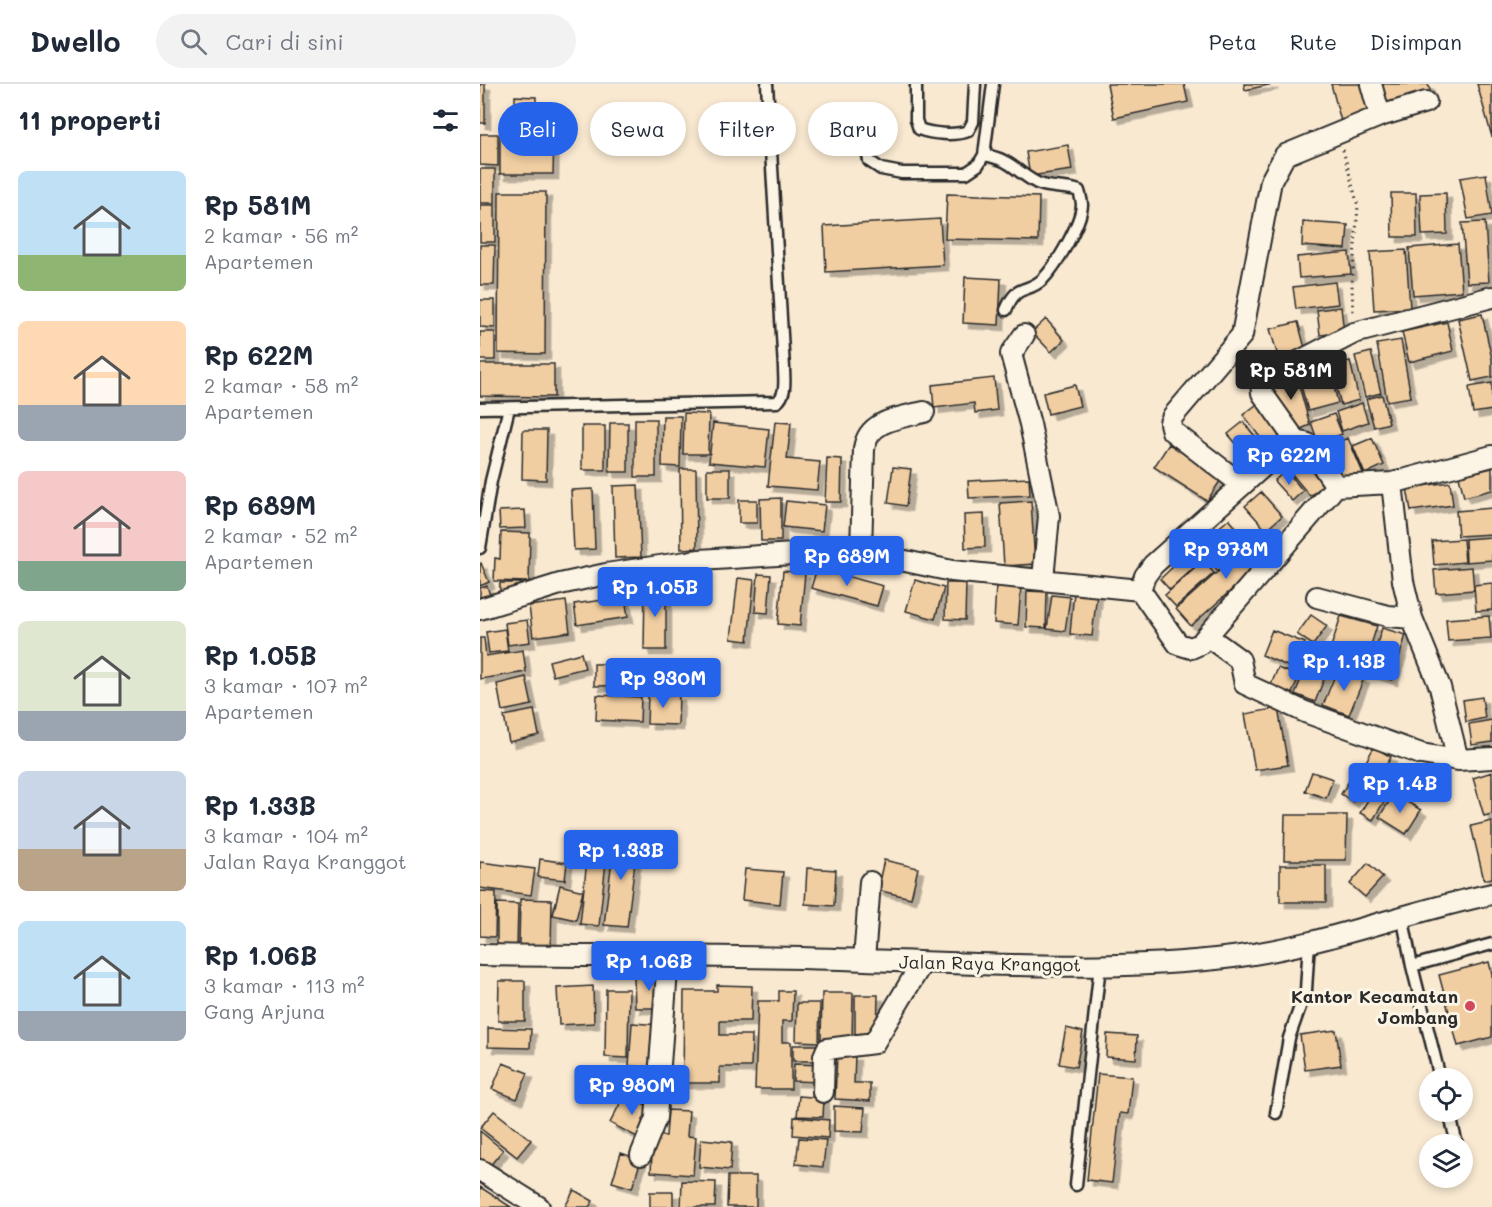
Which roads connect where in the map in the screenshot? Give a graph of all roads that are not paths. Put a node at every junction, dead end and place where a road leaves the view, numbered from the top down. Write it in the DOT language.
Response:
graph roads {
  1 [pos="767,84"];
  2 [pos="916,84"];
  3 [pos="975,84"];
  4 [pos="993,84"];
  5 [pos="1371,84"];
  6 [pos="1426,102"];
  7 [pos="1380,116"];
  8 [pos="984,155"];
  9 [pos="868,156"];
  10 [pos="1492,297"];
  11 [pos="1006,310"];
  12 [pos="1024,335"];
  13 [pos="480,408"];
  14 [pos="509,408"];
  15 [pos="924,412"];
  16 [pos="1296,441"];
  17 [pos="1492,456"];
  18 [pos="1392,483"];
  19 [pos="1241,484"];
  20 [pos="1336,486"];
  21 [pos="480,548"];
  22 [pos="861,550"];
  23 [pos="1043,579"];
  24 [pos="1140,590"];
  25 [pos="1317,597"];
  26 [pos="480,609"];
  27 [pos="1412,618"];
  28 [pos="1208,636"];
  29 [pos="1492,758"];
  30 [pos="1458,760"];
  31 [pos="870,882"];
  32 [pos="1492,894"];
  33 [pos="1402,915"];
  34 [pos="1309,942"];
  35 [pos="1492,944"];
  36 [pos="480,955"];
  37 [pos="668,957"];
  38 [pos="864,960"];
  39 [pos="922,963"];
  40 [pos="1100,965"];
  41 [pos="1412,966"];
  42 [pos="1438,1068"];
  43 [pos="823,1092"];
  44 [pos="1276,1113"];
  45 [pos="641,1155"];
  46 [pos="480,1170"];
  47 [pos="1076,1185"];
  48 [pos="539,1207"];
  1 -- 14 [label="lane"];
  2 -- 3 [label="lane"];
  4 -- 8 [label="lane"];
  5 -- 7 [label="street"];
  6 -- 7 [label="street"];
  7 -- 19 [label="street"];
  8 -- 9 [label="lane"];
  8 -- 11 [label="lane"];
  10 -- 16 [label="street"];
  12 -- 23 [label="street"];
  13 -- 14 [label="lane"];
  14 -- 21 [label="lane"];
  15 -- 22 [label="street"];
  16 -- 19 [label="street"];
  16 -- 20 [label="street"];
  17 -- 18 [label="street"];
  18 -- 20 [label="street"];
  18 -- 27 [label="street"];
  19 -- 24 [label="street"];
  20 -- 28 [label="street"];
  22 -- 23 [label="street"];
  22 -- 26 [label="street"];
  23 -- 24 [label="street"];
  24 -- 28 [label="street"];
  25 -- 27 [label="street"];
  27 -- 30 [label="street"];
  28 -- 30 [label="street"];
  29 -- 30 [label="street"];
  31 -- 38 [label="street"];
  32 -- 33 [label="street, Jalan Raya Kranggot"];
  33 -- 34 [label="street, Jalan Raya Kranggot"];
  33 -- 41 [label="lane"];
  34 -- 40 [label="street, Jalan Raya Kranggot"];
  34 -- 44 [label="lane"];
  35 -- 41 [label="lane"];
  36 -- 37 [label="street, Jalan Raya Kranggot"];
  37 -- 38 [label="street, Jalan Raya Kranggot"];
  37 -- 45 [label="street"];
  38 -- 39 [label="street, Jalan Raya Kranggot"];
  39 -- 40 [label="street, Jalan Raya Kranggot"];
  39 -- 43 [label="street"];
  40 -- 47 [label="lane"];
  41 -- 42 [label="lane"];
  46 -- 48 [label="street"];
}
